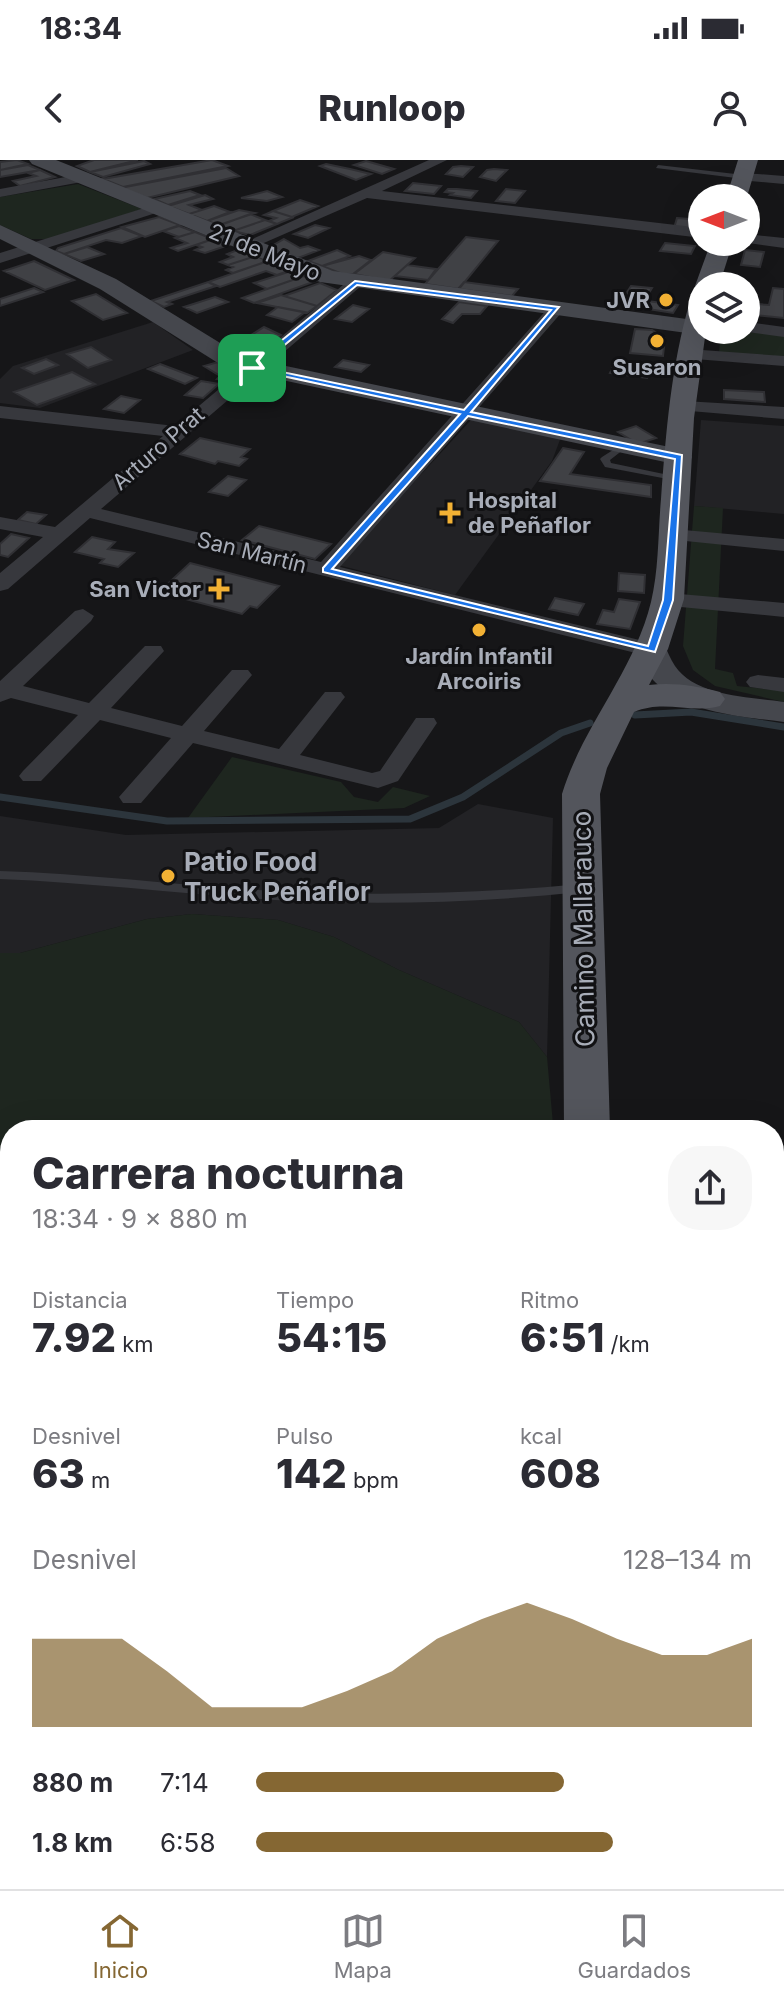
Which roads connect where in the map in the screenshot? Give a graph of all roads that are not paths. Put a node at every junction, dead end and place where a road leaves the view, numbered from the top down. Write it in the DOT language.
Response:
graph roads {
  1 [pos="432,161"];
  2 [pos="45,162"];
  3 [pos="658,167"];
  4 [pos="746,168"];
  5 [pos="79,169"];
  6 [pos="784,180"];
  7 [pos="0,193"];
  8 [pos="364,193"];
  9 [pos="157,208"];
  10 [pos="0,231"];
  11 [pos="688,231"];
  12 [pos="760,240"];
  13 [pos="784,243"];
  14 [pos="247,245"];
  15 [pos="35,247"];
  16 [pos="0,258"];
  17 [pos="355,283"];
  18 [pos="556,309"];
  19 [pos="688,324"];
  20 [pos="760,329"];
  21 [pos="784,332"];
  22 [pos="693,344"];
  23 [pos="742,344"];
  24 [pos="784,361"];
  25 [pos="252,368"];
  26 [pos="684,406"];
  27 [pos="0,412"];
  28 [pos="466,413"];
  29 [pos="784,413"];
  30 [pos="176,432"];
  31 [pos="679,467"];
  32 [pos="85,511"];
  33 [pos="0,523"];
  34 [pos="58,534"];
  35 [pos="673,535"];
  36 [pos="784,545"];
  37 [pos="326,570"];
  38 [pos="0,584"];
  39 [pos="668,600"];
  40 [pos="784,610"];
  41 [pos="83,616"];
  42 [pos="652,650"];
  43 [pos="153,651"];
  44 [pos="240,675"];
  45 [pos="758,682"];
  46 [pos="784,685"];
  47 [pos="2,691"];
  48 [pos="333,697"];
  49 [pos="708,699"];
  50 [pos="619,706"];
  51 [pos="784,712"];
  52 [pos="95,713"];
  53 [pos="425,723"];
  54 [pos="187,735"];
  55 [pos="284,759"];
  56 [pos="32,776"];
  57 [pos="132,797"];
  58 [pos="0,875"];
  59 [pos="581,888"];
  60 [pos="587,1120"];
  1 -- 8 [label="street"];
  2 -- 5 [label="main road, 21 de Mayo"];
  3 -- 4 [label="lane"];
  4 -- 6 [label="street"];
  5 -- 7 [label="street"];
  5 -- 9 [label="main road, 21 de Mayo"];
  8 -- 11 [label="street"];
  8 -- 14 [label="street"];
  9 -- 14 [label="main road, 21 de Mayo"];
  9 -- 15 [label="street"];
  10 -- 15 [label="main road"];
  12 -- 13 [label="street"];
  14 -- 17 [label="main road, 21 de Mayo"];
  15 -- 16 [label="street"];
  15 -- 25 [label="main road"];
  17 -- 18 [label="main road, 21 de Mayo"];
  17 -- 25 [label="street, Arturo Prat"];
  18 -- 19 [label="main road, 21 de Mayo"];
  18 -- 28 [label="street"];
  20 -- 21 [label="street"];
  22 -- 26 [label="main road, Camino Mallarauco"];
  23 -- 24 [label="street"];
  25 -- 28 [label="main road"];
  25 -- 30 [label="street, Arturo Prat"];
  26 -- 29 [label="street"];
  26 -- 31 [label="main road, Camino Mallarauco"];
  27 -- 30 [label="street"];
  28 -- 31 [label="main road"];
  28 -- 37 [label="street"];
  30 -- 32 [label="street, Arturo Prat"];
  31 -- 35 [label="main road, Camino Mallarauco"];
  32 -- 34 [label="street, Arturo Prat"];
  32 -- 37 [label="street, San Martín"];
  33 -- 34 [label="street"];
  34 -- 38 [label="street, Arturo Prat"];
  35 -- 36 [label="street"];
  35 -- 39 [label="main road, Camino Mallarauco"];
  37 -- 42 [label="street, San Martín"];
  39 -- 40 [label="street"];
  39 -- 42 [label="main road, Camino Mallarauco"];
  41 -- 47 [label="street"];
  42 -- 49 [label="main road"];
  42 -- 50 [label="main road, Camino Mallarauco"];
  43 -- 52 [label="street"];
  44 -- 54 [label="street"];
  45 -- 46 [label="street"];
  47 -- 52 [label="street"];
  48 -- 55 [label="street"];
  49 -- 50 [label="main road"];
  49 -- 51 [label="main road"];
  50 -- 59 [label="main road, Camino Mallarauco"];
  52 -- 54 [label="street"];
  52 -- 56 [label="street"];
  53 -- 55 [label="street"];
  54 -- 55 [label="street"];
  54 -- 57 [label="street"];
  58 -- 59 [label="lane"];
  59 -- 60 [label="main road, Camino Mallarauco"];
}
